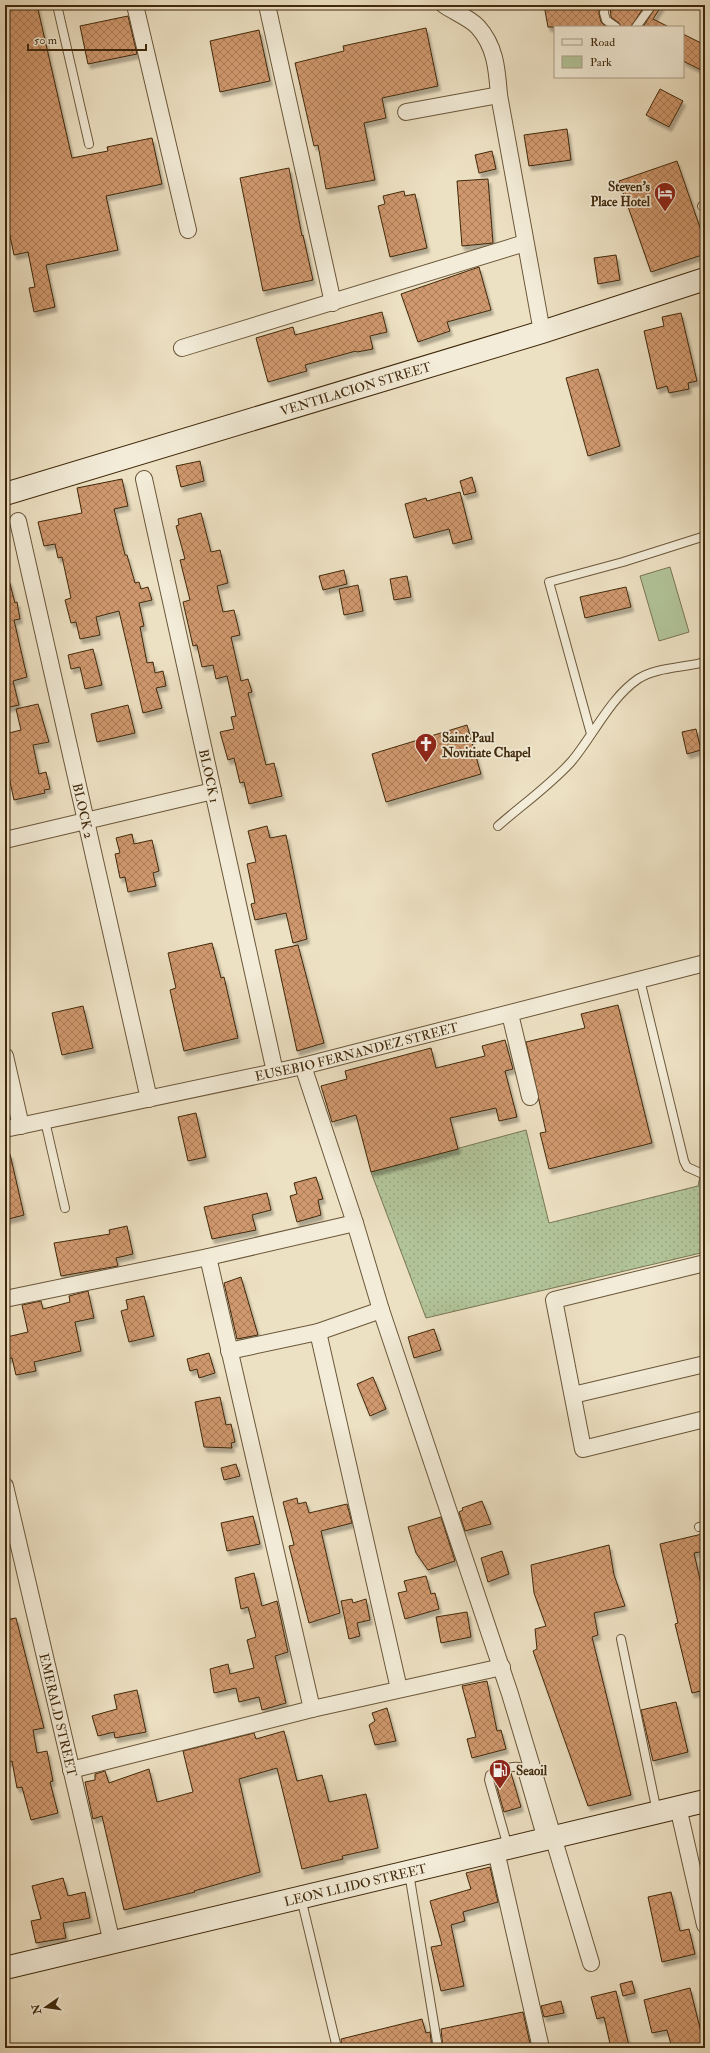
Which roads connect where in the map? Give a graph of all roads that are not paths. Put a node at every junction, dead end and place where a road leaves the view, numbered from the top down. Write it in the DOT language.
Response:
graph roads {
  1 [pos="57,5"];
  2 [pos="135,5"];
  3 [pos="267,5"];
  4 [pos="444,5"];
  5 [pos="605,5"];
  6 [pos="652,5"];
  7 [pos="615,26"];
  8 [pos="637,26"];
  9 [pos="499,95"];
  10 [pos="406,112"];
  11 [pos="89,144"];
  12 [pos="188,230"];
  13 [pos="525,243"];
  14 [pos="705,279"];
  15 [pos="333,303"];
  16 [pos="542,332"];
  17 [pos="182,348"];
  18 [pos="144,479"];
  19 [pos="5,494"];
  20 [pos="18,521"];
  21 [pos="705,536"];
  22 [pos="705,662"];
  23 [pos="591,734"];
  24 [pos="213,791"];
  25 [pos="86,821"];
  26 [pos="498,826"];
  27 [pos="5,840"];
  28 [pos="705,963"];
  29 [pos="640,980"];
  30 [pos="510,1014"];
  31 [pos="5,1056"];
  32 [pos="303,1066"];
  33 [pos="275,1072"];
  34 [pos="530,1096"];
  35 [pos="149,1099"];
  36 [pos="45,1121"];
  37 [pos="21,1126"];
  38 [pos="5,1129"];
  39 [pos="705,1175"];
  40 [pos="65,1208"];
  41 [pos="355,1223"];
  42 [pos="208,1257"];
  43 [pos="705,1263"];
  44 [pos="5,1299"];
  45 [pos="381,1310"];
  46 [pos="318,1332"];
  47 [pos="229,1351"];
  48 [pos="705,1364"];
  49 [pos="573,1395"];
  50 [pos="705,1419"];
  51 [pos="5,1486"];
  52 [pos="621,1639"];
  53 [pos="502,1667"];
  54 [pos="399,1689"];
  55 [pos="312,1709"];
  56 [pos="71,1770"];
  57 [pos="705,1801"];
  58 [pos="668,1810"];
  59 [pos="548,1838"];
  60 [pos="502,1849"];
  61 [pos="409,1872"];
  62 [pos="301,1898"];
  63 [pos="705,1925"];
  64 [pos="112,1943"];
  65 [pos="591,1963"];
  66 [pos="5,1968"];
  67 [pos="337,2048"];
  68 [pos="438,2048"];
  69 [pos="541,2048"];
  1 -- 11 [label="lane"];
  2 -- 12 [label="street"];
  3 -- 15 [label="street"];
  4 -- 9 [label="street"];
  5 -- 7 [label="lane"];
  6 -- 8 [label="lane"];
  9 -- 10 [label="street"];
  9 -- 13 [label="street"];
  13 -- 15 [label="street"];
  13 -- 16 [label="street"];
  14 -- 16 [label="street, VENTILACION STREET"];
  15 -- 17 [label="street"];
  16 -- 19 [label="street, VENTILACION STREET"];
  18 -- 24 [label="street, BLOCK 1"];
  20 -- 25 [label="street, BLOCK 2"];
  21 -- 23 [label="lane"];
  22 -- 23 [label="lane"];
  23 -- 26 [label="lane"];
  24 -- 25 [label="street"];
  24 -- 33 [label="street, BLOCK 1"];
  25 -- 27 [label="street"];
  25 -- 35 [label="street, BLOCK 2"];
  28 -- 29 [label="street, EUSEBIO FERNANDEZ STREET"];
  29 -- 30 [label="street, EUSEBIO FERNANDEZ STREET"];
  29 -- 39 [label="lane"];
  30 -- 32 [label="street, EUSEBIO FERNANDEZ STREET"];
  30 -- 34 [label="street"];
  31 -- 37 [label="street"];
  32 -- 33 [label="street, EUSEBIO FERNANDEZ STREET"];
  32 -- 41 [label="street"];
  33 -- 35 [label="street, EUSEBIO FERNANDEZ STREET"];
  35 -- 36 [label="street, EUSEBIO FERNANDEZ STREET"];
  36 -- 37 [label="street, EUSEBIO FERNANDEZ STREET"];
  36 -- 40 [label="lane"];
  37 -- 38 [label="street, EUSEBIO FERNANDEZ STREET"];
  41 -- 42 [label="street"];
  41 -- 45 [label="street"];
  42 -- 44 [label="street"];
  42 -- 47 [label="street"];
  43 -- 49 [label="street"];
  45 -- 46 [label="street"];
  45 -- 53 [label="street"];
  46 -- 47 [label="street"];
  46 -- 54 [label="street"];
  47 -- 55 [label="street"];
  48 -- 49 [label="street"];
  49 -- 50 [label="street"];
  51 -- 56 [label="street, EMERALD STREET"];
  52 -- 58 [label="lane"];
  53 -- 54 [label="street"];
  53 -- 59 [label="street"];
  54 -- 55 [label="street"];
  55 -- 56 [label="street"];
  56 -- 64 [label="street, EMERALD STREET"];
  57 -- 58 [label="street, LEON LLIDO STREET"];
  58 -- 59 [label="street, LEON LLIDO STREET"];
  58 -- 63 [label="street"];
  59 -- 60 [label="street, LEON LLIDO STREET"];
  59 -- 60 [label="lane"];
  59 -- 65 [label="street"];
  60 -- 61 [label="street, LEON LLIDO STREET"];
  60 -- 69 [label="street"];
  61 -- 62 [label="street, LEON LLIDO STREET"];
  61 -- 68 [label="lane"];
  62 -- 64 [label="street, LEON LLIDO STREET"];
  62 -- 67 [label="lane"];
  64 -- 66 [label="street, LEON LLIDO STREET"];
}
